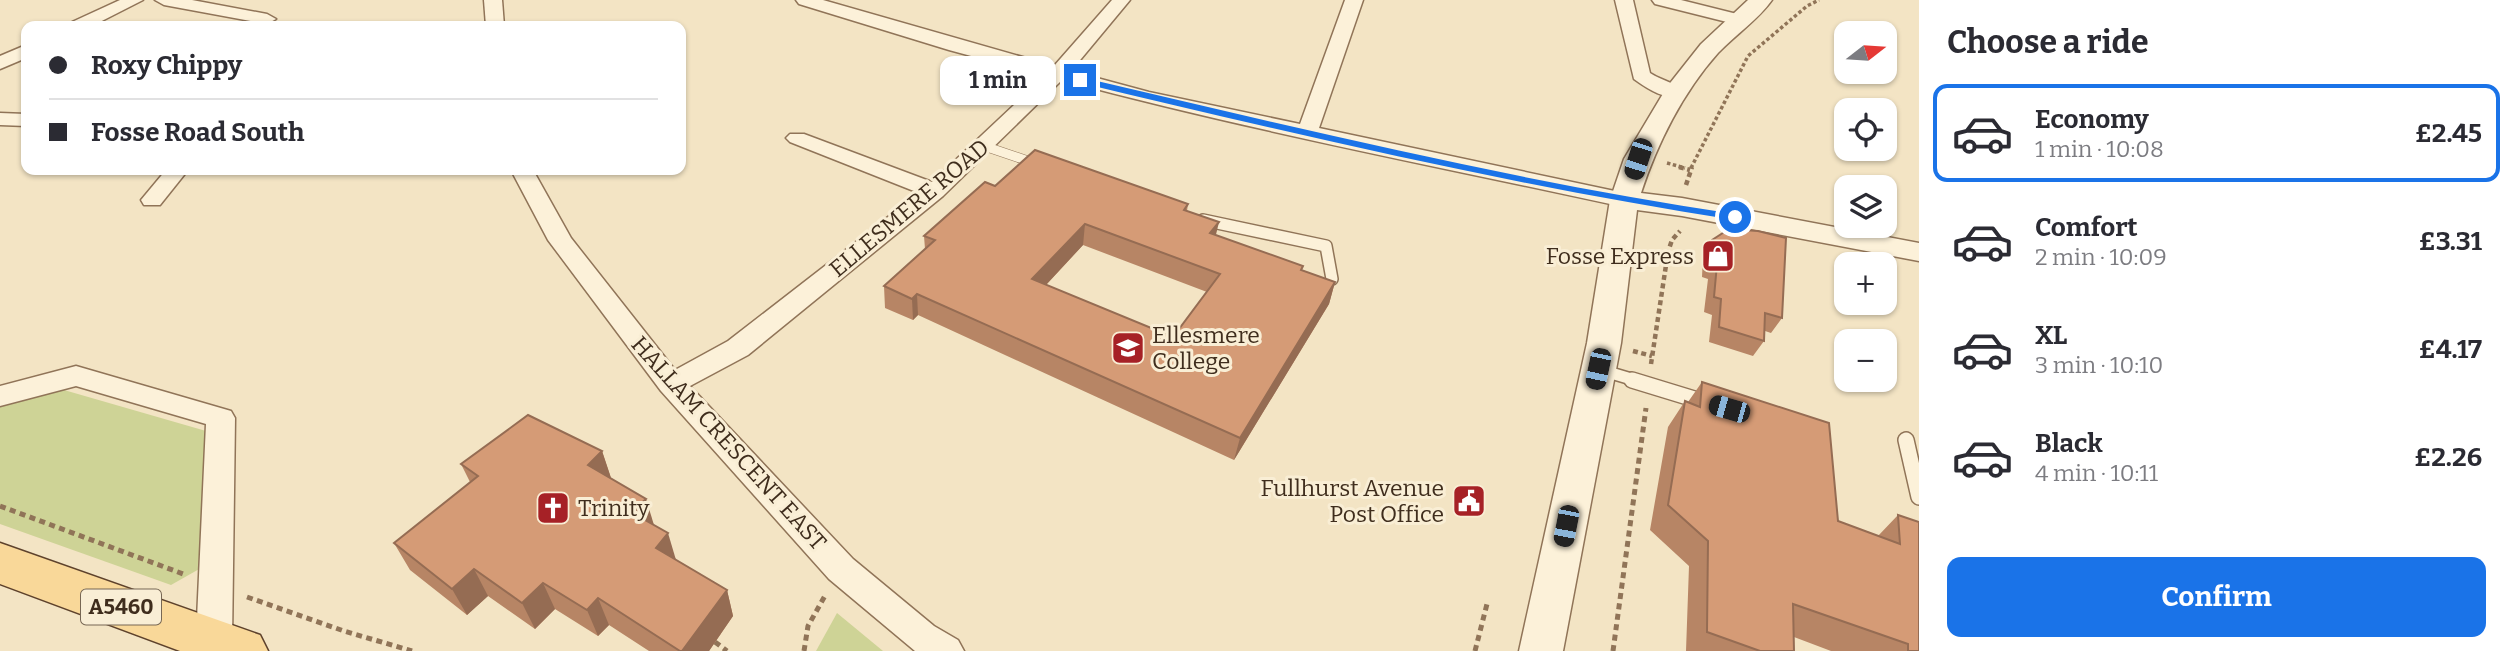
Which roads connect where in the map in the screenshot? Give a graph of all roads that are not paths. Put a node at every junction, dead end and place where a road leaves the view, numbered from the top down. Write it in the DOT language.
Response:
graph roads {
  1 [pos="134,0"];
  2 [pos="164,0"];
  3 [pos="493,0"];
  4 [pos="805,0"];
  5 [pos="1121,0"];
  6 [pos="1354,0"];
  7 [pos="1624,0"];
  8 [pos="1661,0"];
  9 [pos="1761,0"];
  10 [pos="267,19"];
  11 [pos="1739,20"];
  12 [pos="89,21"];
  13 [pos="495,21"];
  14 [pos="21,53"];
  15 [pos="0,63"];
  16 [pos="1058,74"];
  17 [pos="1676,92"];
  18 [pos="0,119"];
  19 [pos="21,120"];
  20 [pos="1307,133"];
  21 [pos="797,138"];
  22 [pos="984,146"];
  23 [pos="1050,169"];
  24 [pos="173,175"];
  25 [pos="525,175"];
  26 [pos="935,191"];
  27 [pos="1624,200"];
  28 [pos="152,201"];
  29 [pos="1195,219"];
  30 [pos="1919,251"];
  31 [pos="1332,279"];
  32 [pos="1598,369"];
  33 [pos="671,384"];
  34 [pos="0,396"];
  35 [pos="1716,405"];
  36 [pos="1906,440"];
  37 [pos="1919,497"];
  38 [pos="0,563"];
  39 [pos="228,646"];
  40 [pos="946,651"];
  41 [pos="1541,651"];
  1 -- 12 [label="street"];
  2 -- 10 [label="street"];
  3 -- 13 [label="street"];
  4 -- 16 [label="street"];
  5 -- 16 [label="street, ELLESMERE ROAD"];
  6 -- 20 [label="street"];
  7 -- 17 [label="street"];
  8 -- 11 [label="street"];
  9 -- 11 [label="street"];
  11 -- 17 [label="street"];
  14 -- 15 [label="street"];
  16 -- 20 [label="street"];
  16 -- 22 [label="street, ELLESMERE ROAD"];
  17 -- 27 [label="street"];
  18 -- 19 [label="street"];
  20 -- 27 [label="street"];
  21 -- 26 [label="street"];
  22 -- 23 [label="lane"];
  22 -- 26 [label="street, ELLESMERE ROAD"];
  24 -- 28 [label="street"];
  25 -- 33 [label="street, HALLAM CRESCENT EAST"];
  26 -- 33 [label="street, ELLESMERE ROAD"];
  27 -- 30 [label="street"];
  27 -- 32 [label="street"];
  29 -- 31 [label="lane"];
  32 -- 35 [label="lane"];
  32 -- 41 [label="street"];
  33 -- 40 [label="street, HALLAM CRESCENT EAST"];
  34 -- 39 [label="street"];
  36 -- 37 [label="lane"];
  38 -- 39 [label="main road, A5460"];
}
